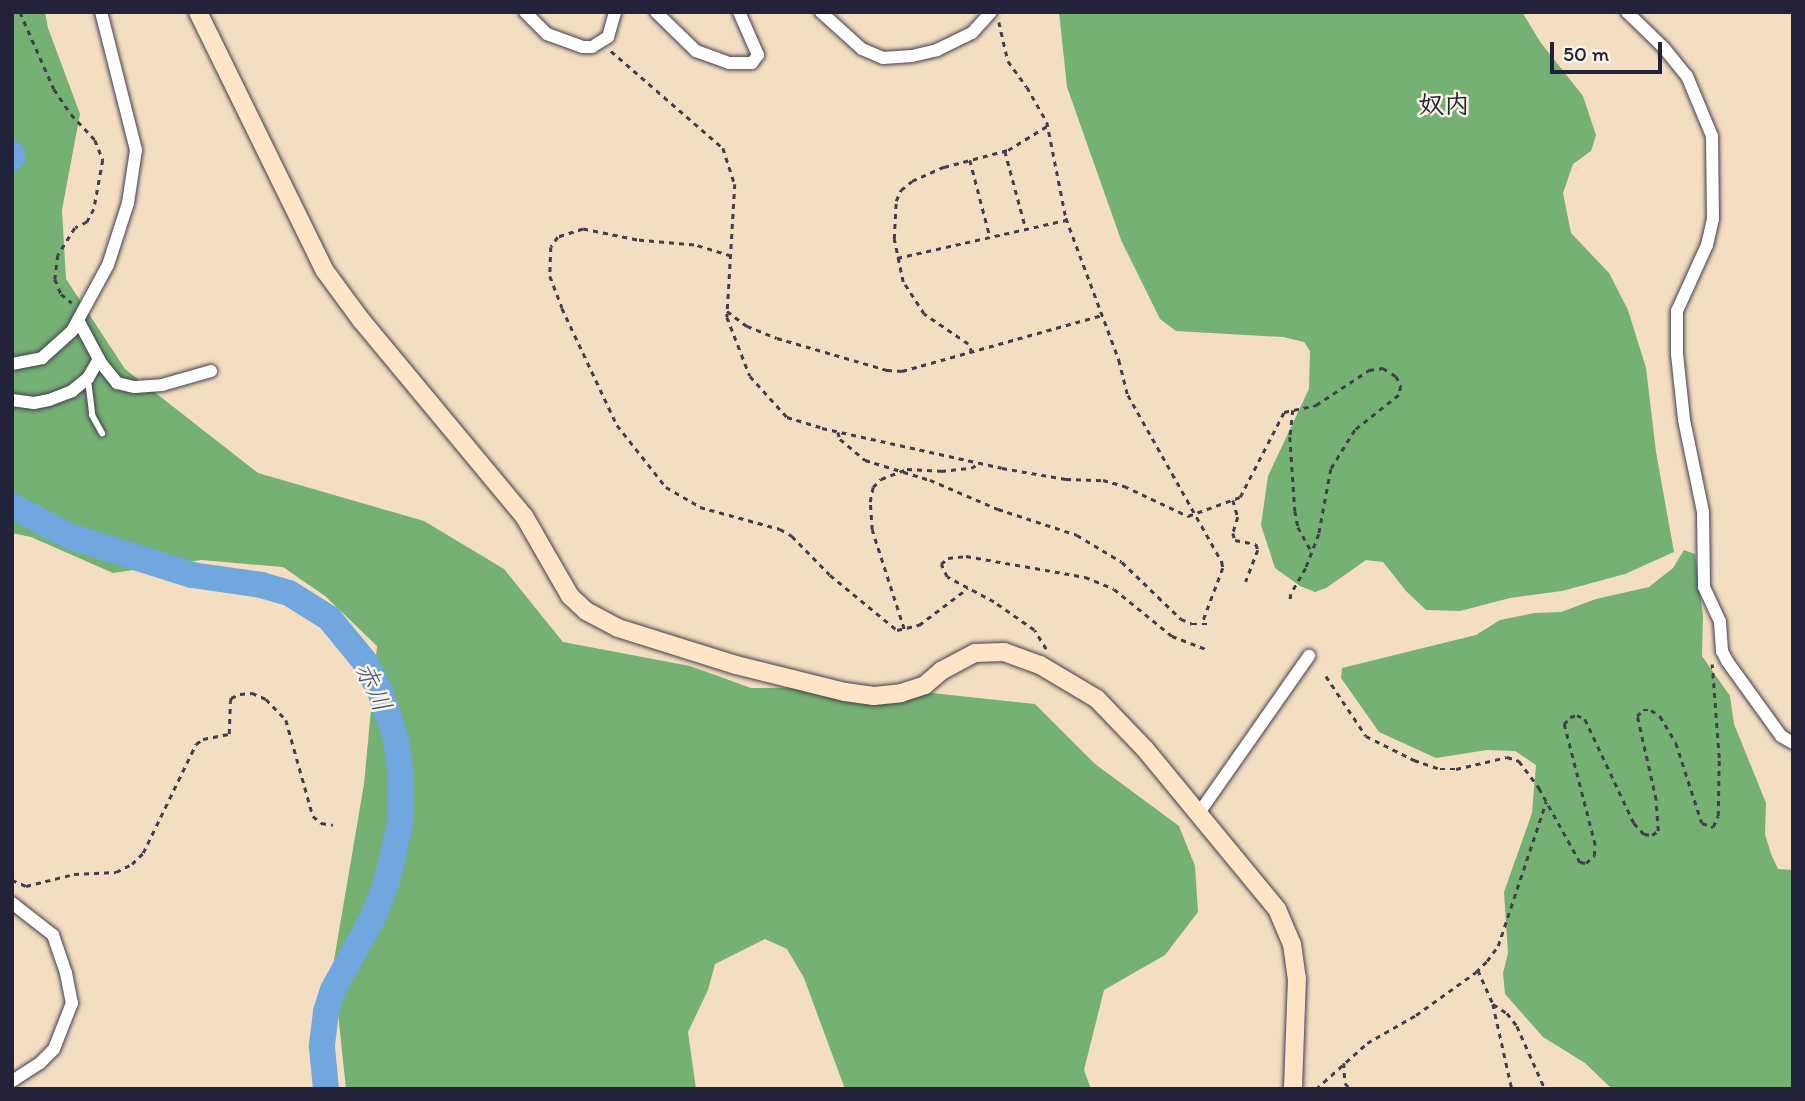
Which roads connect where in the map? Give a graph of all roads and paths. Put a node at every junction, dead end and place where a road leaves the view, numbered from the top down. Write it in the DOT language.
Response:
graph roads {
  1 [pos="20,12"];
  2 [pos="102,12"];
  3 [pos="198,12"];
  4 [pos="525,12"];
  5 [pos="615,12"];
  6 [pos="656,12"];
  7 [pos="739,12"];
  8 [pos="821,12"];
  9 [pos="991,12"];
  10 [pos="997,12"];
  11 [pos="1627,12"];
  12 [pos="601,43"];
  13 [pos="1048,126"];
  14 [pos="1006,151"];
  15 [pos="970,160"];
  16 [pos="1066,220"];
  17 [pos="1026,229"];
  18 [pos="990,237"];
  19 [pos="731,256"];
  20 [pos="897,258"];
  21 [pos="727,311"];
  22 [pos="80,315"];
  23 [pos="1102,315"];
  24 [pos="972,353"];
  25 [pos="99,359"];
  26 [pos="12,364"];
  27 [pos="211,371"];
  28 [pos="88,378"];
  29 [pos="12,400"];
  30 [pos="1293,410"];
  31 [pos="837,431"];
  32 [pos="102,433"];
  33 [pos="980,463"];
  34 [pos="901,472"];
  35 [pos="1233,500"];
  36 [pos="1196,514"];
  37 [pos="1312,552"];
  38 [pos="1246,582"];
  39 [pos="968,588"];
  40 [pos="1290,602"];
  41 [pos="1202,624"];
  42 [pos="1210,624"];
  43 [pos="905,629"];
  44 [pos="1206,649"];
  45 [pos="1309,656"];
  46 [pos="1712,659"];
  47 [pos="1043,667"];
  48 [pos="1326,676"];
  49 [pos="1793,743"];
  50 [pos="1546,802"];
  51 [pos="1199,813"];
  52 [pos="333,825"];
  53 [pos="12,880"];
  54 [pos="12,903"];
  55 [pos="1478,970"];
  56 [pos="1493,1004"];
  57 [pos="1344,1063"];
  58 [pos="12,1081"];
  59 [pos="1293,1089"];
  60 [pos="1316,1089"];
  61 [pos="1350,1089"];
  62 [pos="1512,1089"];
  63 [pos="1545,1089"];
  1 -- 22 [label="path"];
  2 -- 22 [label="street"];
  3 -- 47 [label="street"];
  4 -- 12 [label="street"];
  5 -- 12 [label="street"];
  6 -- 7 [label="street"];
  8 -- 9 [label="street"];
  10 -- 13 [label="path"];
  11 -- 49 [label="street"];
  12 -- 19 [label="path"];
  13 -- 14 [label="path"];
  13 -- 16 [label="path"];
  14 -- 15 [label="path"];
  14 -- 17 [label="path"];
  15 -- 18 [label="path"];
  15 -- 20 [label="path"];
  16 -- 17 [label="path"];
  16 -- 23 [label="path"];
  17 -- 18 [label="path"];
  18 -- 20 [label="path"];
  19 -- 21 [label="path"];
  19 -- 43 [label="path"];
  20 -- 24 [label="path"];
  21 -- 24 [label="path"];
  21 -- 31 [label="path"];
  22 -- 25 [label="street"];
  22 -- 26 [label="street"];
  23 -- 24 [label="path"];
  23 -- 36 [label="path"];
  25 -- 27 [label="street"];
  25 -- 28 [label="street"];
  28 -- 29 [label="street"];
  28 -- 32 [label="lane"];
  30 -- 35 [label="path"];
  30 -- 37 [label="path"];
  30 -- 37 [label="path"];
  31 -- 33 [label="path"];
  31 -- 34 [label="path"];
  33 -- 34 [label="path"];
  33 -- 36 [label="path"];
  34 -- 41 [label="path"];
  34 -- 43 [label="path"];
  35 -- 36 [label="path"];
  35 -- 38 [label="path"];
  36 -- 41 [label="path"];
  37 -- 40 [label="path"];
  39 -- 43 [label="path"];
  39 -- 44 [label="path"];
  39 -- 47 [label="path"];
  41 -- 42 [label="path"];
  45 -- 51 [label="street"];
  46 -- 50 [label="path"];
  47 -- 51 [label="street"];
  48 -- 50 [label="path"];
  50 -- 55 [label="path"];
  51 -- 59 [label="street"];
  52 -- 53 [label="path"];
  54 -- 58 [label="street"];
  55 -- 56 [label="path"];
  55 -- 57 [label="path"];
  56 -- 62 [label="path"];
  56 -- 63 [label="path"];
  57 -- 60 [label="path"];
  57 -- 61 [label="path"];
}
